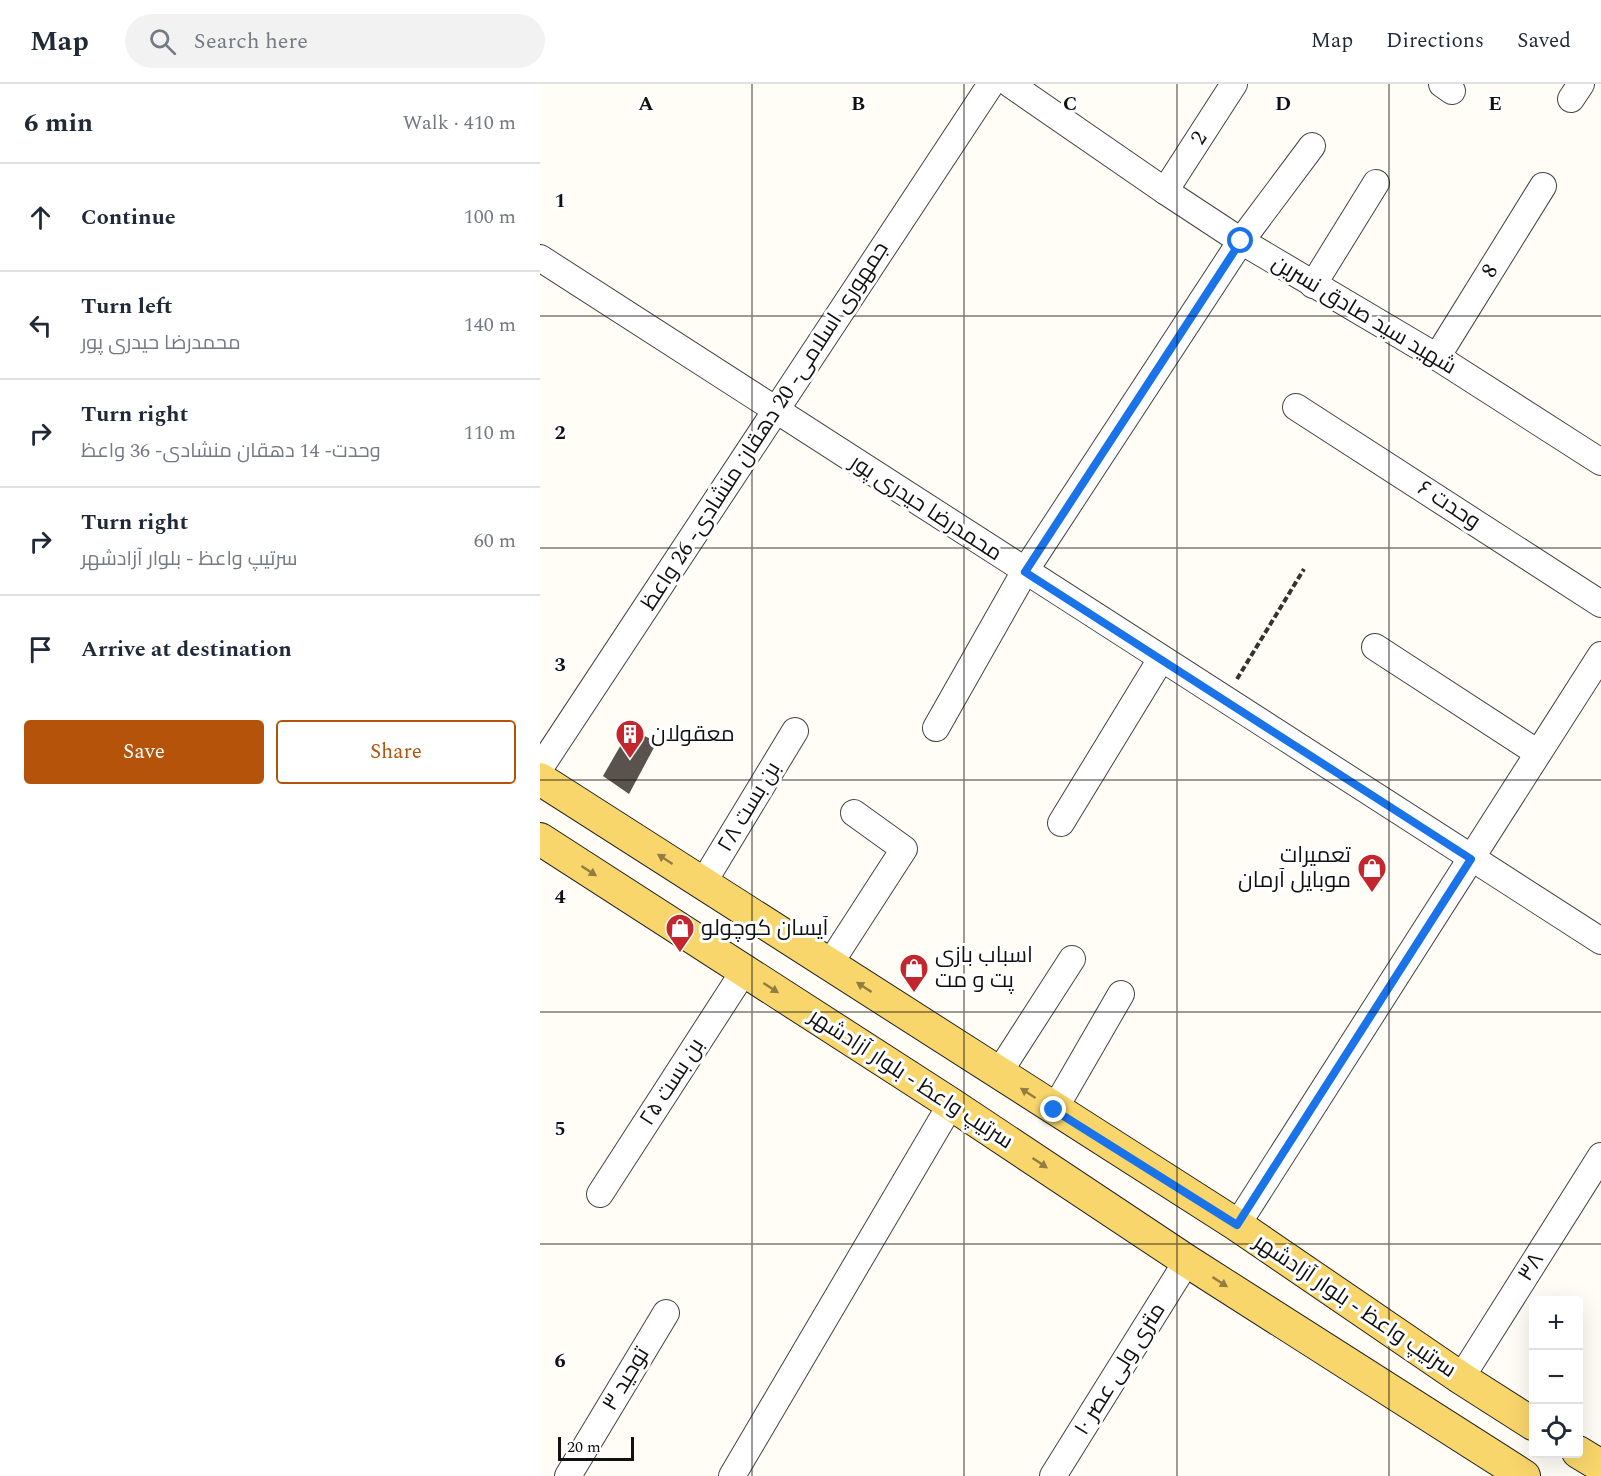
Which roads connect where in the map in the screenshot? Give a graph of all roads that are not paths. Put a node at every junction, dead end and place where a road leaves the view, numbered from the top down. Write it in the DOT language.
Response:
graph roads {
  1 [pos="991,84"];
  2 [pos="1010,84"];
  3 [pos="1234,84"];
  4 [pos="1312,146"];
  5 [pos="1376,183"];
  6 [pos="1543,186"];
  7 [pos="1165,191"];
  8 [pos="1241,241"];
  9 [pos="540,258"];
  10 [pos="1313,285"];
  11 [pos="1437,357"];
  12 [pos="1296,407"];
  13 [pos="775,411"];
  14 [pos="1601,462"];
  15 [pos="1025,572"];
  16 [pos="1601,604"];
  17 [pos="1375,647"];
  18 [pos="1601,655"];
  19 [pos="1161,659"];
  20 [pos="936,728"];
  21 [pos="795,731"];
  22 [pos="1538,753"];
  23 [pos="540,768"];
  24 [pos="540,778"];
  25 [pos="854,813"];
  26 [pos="1061,824"];
  27 [pos="540,839"];
  28 [pos="1471,859"];
  29 [pos="703,883"];
  30 [pos="1601,941"];
  31 [pos="1072,959"];
  32 [pos="829,964"];
  33 [pos="744,971"];
  34 [pos="1121,994"];
  35 [pos="998,1074"];
  36 [pos="951,1104"];
  37 [pos="1054,1110"];
  38 [pos="1601,1156"];
  39 [pos="600,1194"];
  40 [pos="1237,1225"];
  41 [pos="1187,1261"];
  42 [pos="666,1313"];
  43 [pos="1461,1378"];
  44 [pos="1529,1421"];
  45 [pos="1583,1455"];
  46 [pos="1601,1466"];
  47 [pos="1490,1467"];
  48 [pos="567,1476"];
  49 [pos="732,1476"];
  50 [pos="1053,1476"];
  51 [pos="1524,1476"];
  1 -- 13 [label="street, جمهوری اسلامی- 20 دهقان منشادی- 26 واعظ"];
  2 -- 7 [label="street, شهید سید صادق نسرین"];
  3 -- 7 [label="street, 2"];
  4 -- 8 [label="street"];
  5 -- 10 [label="street"];
  6 -- 11 [label="street, 8"];
  7 -- 8 [label="street, شهید سید صادق نسرین"];
  8 -- 10 [label="street, شهید سید صادق نسرین"];
  8 -- 15 [label="street"];
  9 -- 13 [label="street, محمدرضا حیدری پور"];
  10 -- 11 [label="street, شهید سید صادق نسرین"];
  11 -- 14 [label="street, شهید سید صادق نسرین"];
  12 -- 16 [label="street, وحدت ۶"];
  13 -- 15 [label="street, محمدرضا حیدری پور"];
  13 -- 23 [label="street, جمهوری اسلامی- 20 دهقان منشادی- 26 واعظ"];
  15 -- 19 [label="street, محمدرضا حیدری پور"];
  15 -- 20 [label="street"];
  17 -- 22 [label="street"];
  18 -- 22 [label="street"];
  19 -- 26 [label="street"];
  19 -- 28 [label="street, محمدرضا حیدری پور"];
  21 -- 29 [label="street, بن بست ۲۸"];
  22 -- 28 [label="street"];
  29 -- 24 [label="main road, سرتیپ واعظ - بلوار آزادشهر, one-way"];
  25 -- 32 [label="street"];
  27 -- 33 [label="main road, سرتیپ واعظ - بلوار آزادشهر, one-way"];
  28 -- 30 [label="street, محمدرضا حیدری پور"];
  28 -- 40 [label="street"];
  29 -- 32 [label="main road, سرتیپ واعظ - بلوار آزادشهر"];
  31 -- 35 [label="street"];
  35 -- 32 [label="main road, سرتیپ واعظ - بلوار آزادشهر, one-way"];
  33 -- 36 [label="main road, سرتیپ واعظ - بلوار آزادشهر, one-way"];
  33 -- 39 [label="street, بن بست ۲۵"];
  34 -- 37 [label="street"];
  37 -- 35 [label="main road, سرتیپ واعظ - بلوار آزادشهر, one-way"];
  36 -- 41 [label="main road, سرتیپ واعظ - بلوار آزادشهر, one-way"];
  36 -- 49 [label="street"];
  37 -- 40 [label="main road, سرتیپ واعظ - بلوار آزادشهر"];
  38 -- 43 [label="street, ۳۸"];
  40 -- 43 [label="main road, سرتیپ واعظ - بلوار آزادشهر"];
  41 -- 47 [label="main road, سرتیپ واعظ - بلوار آزادشهر, one-way"];
  41 -- 50 [label="street, ۱۰ متری ولی عصر"];
  42 -- 48 [label="street, توحید ۳"];
  43 -- 44 [label="main road, سرتیپ واعظ - بلوار آزادشهر"];
  45 -- 46 [label="main road"];
  47 -- 51 [label="main road, سرتیپ واعظ - بلوار آزادشهر"];
}
